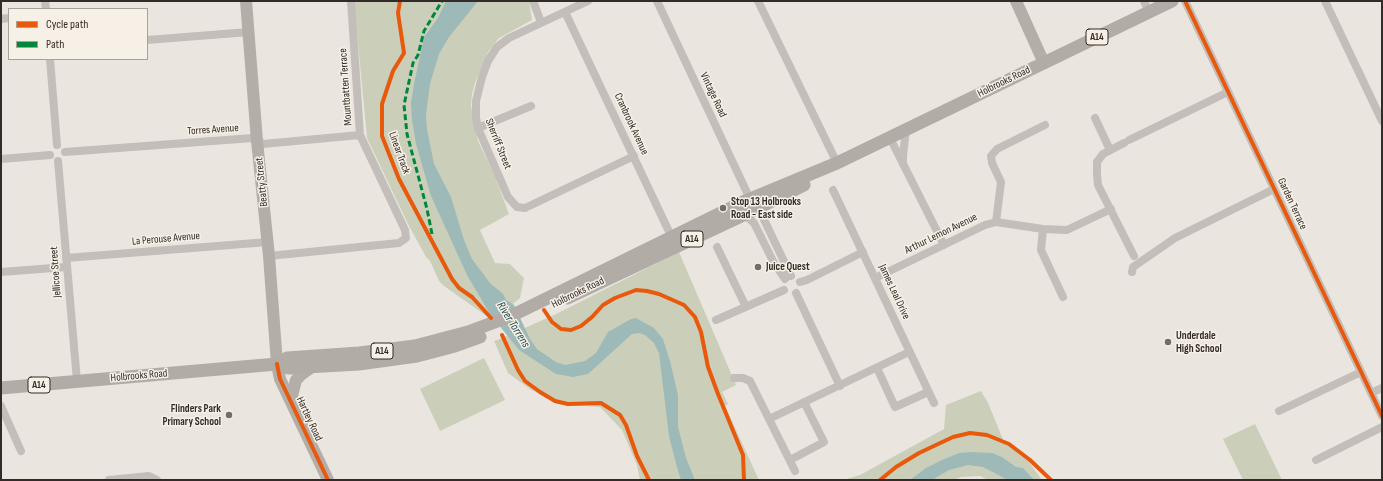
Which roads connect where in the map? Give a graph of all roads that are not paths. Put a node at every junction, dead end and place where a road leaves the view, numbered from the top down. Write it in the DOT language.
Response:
graph roads {
  1 [pos="246,1"];
  2 [pos="351,1"];
  3 [pos="533,1"];
  4 [pos="588,1"];
  5 [pos="657,1"];
  6 [pos="758,1"];
  7 [pos="1016,1"];
  8 [pos="1172,1"];
  9 [pos="1185,1"];
  10 [pos="1325,1"];
  11 [pos="1147,6"];
  12 [pos="565,12"];
  13 [pos="541,22"];
  14 [pos="249,32"];
  15 [pos="148,40"];
  16 [pos="50,60"];
  17 [pos="1044,63"];
  18 [pos="1228,92"];
  19 [pos="531,106"];
  20 [pos="1095,118"];
  21 [pos="1382,121"];
  22 [pos="1045,125"];
  23 [pos="478,128"];
  24 [pos="906,130"];
  25 [pos="360,135"];
  26 [pos="886,140"];
  27 [pos="257,141"];
  28 [pos="57,145"];
  29 [pos="1110,150"];
  30 [pos="65,152"];
  31 [pos="50,155"];
  32 [pos="634,156"];
  33 [pos="1,159"];
  34 [pos="58,161"];
  35 [pos="837,163"];
  36 [pos="904,164"];
  37 [pos="1274,189"];
  38 [pos="833,190"];
  39 [pos="754,201"];
  40 [pos="1110,209"];
  41 [pos="744,214"];
  42 [pos="996,222"];
  43 [pos="1043,229"];
  44 [pos="268,242"];
  45 [pos="674,242"];
  46 [pos="944,245"];
  47 [pos="717,247"];
  48 [pos="863,252"];
  49 [pos="269,256"];
  50 [pos="1134,256"];
  51 [pos="66,258"];
  52 [pos="66,267"];
  53 [pos="1,272"];
  54 [pos="1132,272"];
  55 [pos="788,278"];
  56 [pos="875,278"];
  57 [pos="800,282"];
  58 [pos="784,290"];
  59 [pos="796,293"];
  60 [pos="1063,297"];
  61 [pos="746,307"];
  62 [pos="716,320"];
  63 [pos="483,331"];
  64 [pos="909,352"];
  65 [pos="277,364"];
  66 [pos="312,367"];
  67 [pos="877,368"];
  68 [pos="1361,372"];
  69 [pos="734,378"];
  70 [pos="77,381"];
  71 [pos="840,386"];
  72 [pos="1,388"];
  73 [pos="1382,388"];
  74 [pos="928,392"];
  75 [pos="1371,393"];
  76 [pos="291,400"];
  77 [pos="804,402"];
  78 [pos="934,403"];
  79 [pos="1,406"];
  80 [pos="1279,410"];
  81 [pos="1382,416"];
  82 [pos="769,419"];
  83 [pos="1382,427"];
  84 [pos="21,451"];
  85 [pos="790,460"];
  86 [pos="1316,460"];
  87 [pos="795,471"];
  88 [pos="157,479"];
  89 [pos="109,480"];
  90 [pos="328,480"];
  1 -- 14 [label="street, Beatty Street"];
  2 -- 25 [label="street, Mountbatten Terrace"];
  3 -- 13 [label="street"];
  4 -- 12 [label="street, Sherriff Street"];
  5 -- 39 [label="street, Vintage Road"];
  6 -- 35 [label="street"];
  7 -- 17 [label="street"];
  8 -- 11 [label="main road, Holbrooks Road / A14"];
  9 -- 18 [label="street, Garden Terrace"];
  10 -- 21 [label="street"];
  11 -- 17 [label="main road, Holbrooks Road / A14"];
  12 -- 13 [label="street, Sherriff Street"];
  12 -- 32 [label="street, Cranbrook Avenue"];
  13 -- 23 [label="street, Sherriff Street"];
  14 -- 15 [label="street"];
  14 -- 27 [label="street, Beatty Street"];
  16 -- 28 [label="street"];
  17 -- 24 [label="main road, Holbrooks Road / A14"];
  18 -- 29 [label="street"];
  18 -- 37 [label="street, Garden Terrace"];
  19 -- 23 [label="street"];
  20 -- 29 [label="street"];
  22 -- 42 [label="street"];
  23 -- 32 [label="street, Sherriff Street"];
  24 -- 26 [label="main road, Holbrooks Road / A14"];
  24 -- 36 [label="street"];
  25 -- 27 [label="street, Torres Avenue"];
  25 -- 49 [label="street, Mountbatten Terrace"];
  26 -- 35 [label="main road, Holbrooks Road / A14"];
  26 -- 36 [label="street"];
  27 -- 30 [label="street, Torres Avenue"];
  27 -- 44 [label="street, Beatty Street"];
  28 -- 30 [label="street"];
  28 -- 31 [label="street"];
  29 -- 40 [label="street"];
  30 -- 34 [label="street"];
  31 -- 33 [label="street"];
  31 -- 34 [label="street"];
  32 -- 45 [label="street, Cranbrook Avenue"];
  34 -- 51 [label="street, Jellicoe Street"];
  35 -- 39 [label="main road, Holbrooks Road / A14"];
  36 -- 46 [label="street"];
  37 -- 54 [label="street"];
  37 -- 68 [label="street, Garden Terrace"];
  38 -- 48 [label="street, James Leal Drive"];
  39 -- 41 [label="main road, Holbrooks Road / A14"];
  39 -- 45 [label="main road, Holbrooks Road / A14"];
  39 -- 55 [label="street, Vintage Road"];
  40 -- 43 [label="street, Arthur Lemon Avenue"];
  40 -- 50 [label="street"];
  41 -- 45 [label="main road, Holbrooks Road / A14"];
  41 -- 55 [label="street"];
  42 -- 43 [label="street, Arthur Lemon Avenue"];
  42 -- 46 [label="street, Arthur Lemon Avenue"];
  43 -- 60 [label="street"];
  44 -- 49 [label="street, Beatty Street"];
  44 -- 51 [label="street, La Perouse Avenue"];
  45 -- 63 [label="main road, Holbrooks Road / A14"];
  46 -- 56 [label="street, Arthur Lemon Avenue"];
  47 -- 61 [label="street"];
  48 -- 56 [label="street, James Leal Drive"];
  48 -- 57 [label="street"];
  49 -- 65 [label="street, Beatty Street"];
  51 -- 52 [label="street, Jellicoe Street"];
  52 -- 53 [label="street"];
  52 -- 70 [label="street, Jellicoe Street"];
  55 -- 57 [label="street"];
  55 -- 58 [label="street"];
  56 -- 64 [label="street, James Leal Drive"];
  57 -- 59 [label="street"];
  58 -- 59 [label="street"];
  58 -- 61 [label="street"];
  59 -- 71 [label="street"];
  61 -- 62 [label="street"];
  63 -- 65 [label="main road, Holbrooks Road / A14"];
  63 -- 66 [label="main road, Holbrooks Road / A14"];
  64 -- 67 [label="street"];
  64 -- 74 [label="street, James Leal Drive"];
  65 -- 66 [label="main road, Holbrooks Road / A14"];
  65 -- 70 [label="main road, Holbrooks Road / A14"];
  65 -- 76 [label="street, Hartley Road"];
  66 -- 76 [label="street"];
  67 -- 71 [label="street"];
  67 -- 74 [label="street"];
  68 -- 75 [label="street, Garden Terrace"];
  68 -- 80 [label="street"];
  69 -- 82 [label="street"];
  70 -- 72 [label="main road, Holbrooks Road / A14"];
  71 -- 77 [label="street"];
  73 -- 75 [label="street"];
  74 -- 78 [label="street, James Leal Drive"];
  75 -- 81 [label="street, Garden Terrace"];
  76 -- 90 [label="street, Hartley Road"];
  77 -- 82 [label="street"];
  77 -- 85 [label="street"];
  79 -- 84 [label="street"];
  82 -- 85 [label="street"];
  83 -- 86 [label="street"];
  85 -- 87 [label="street"];
  88 -- 89 [label="street"];
}
